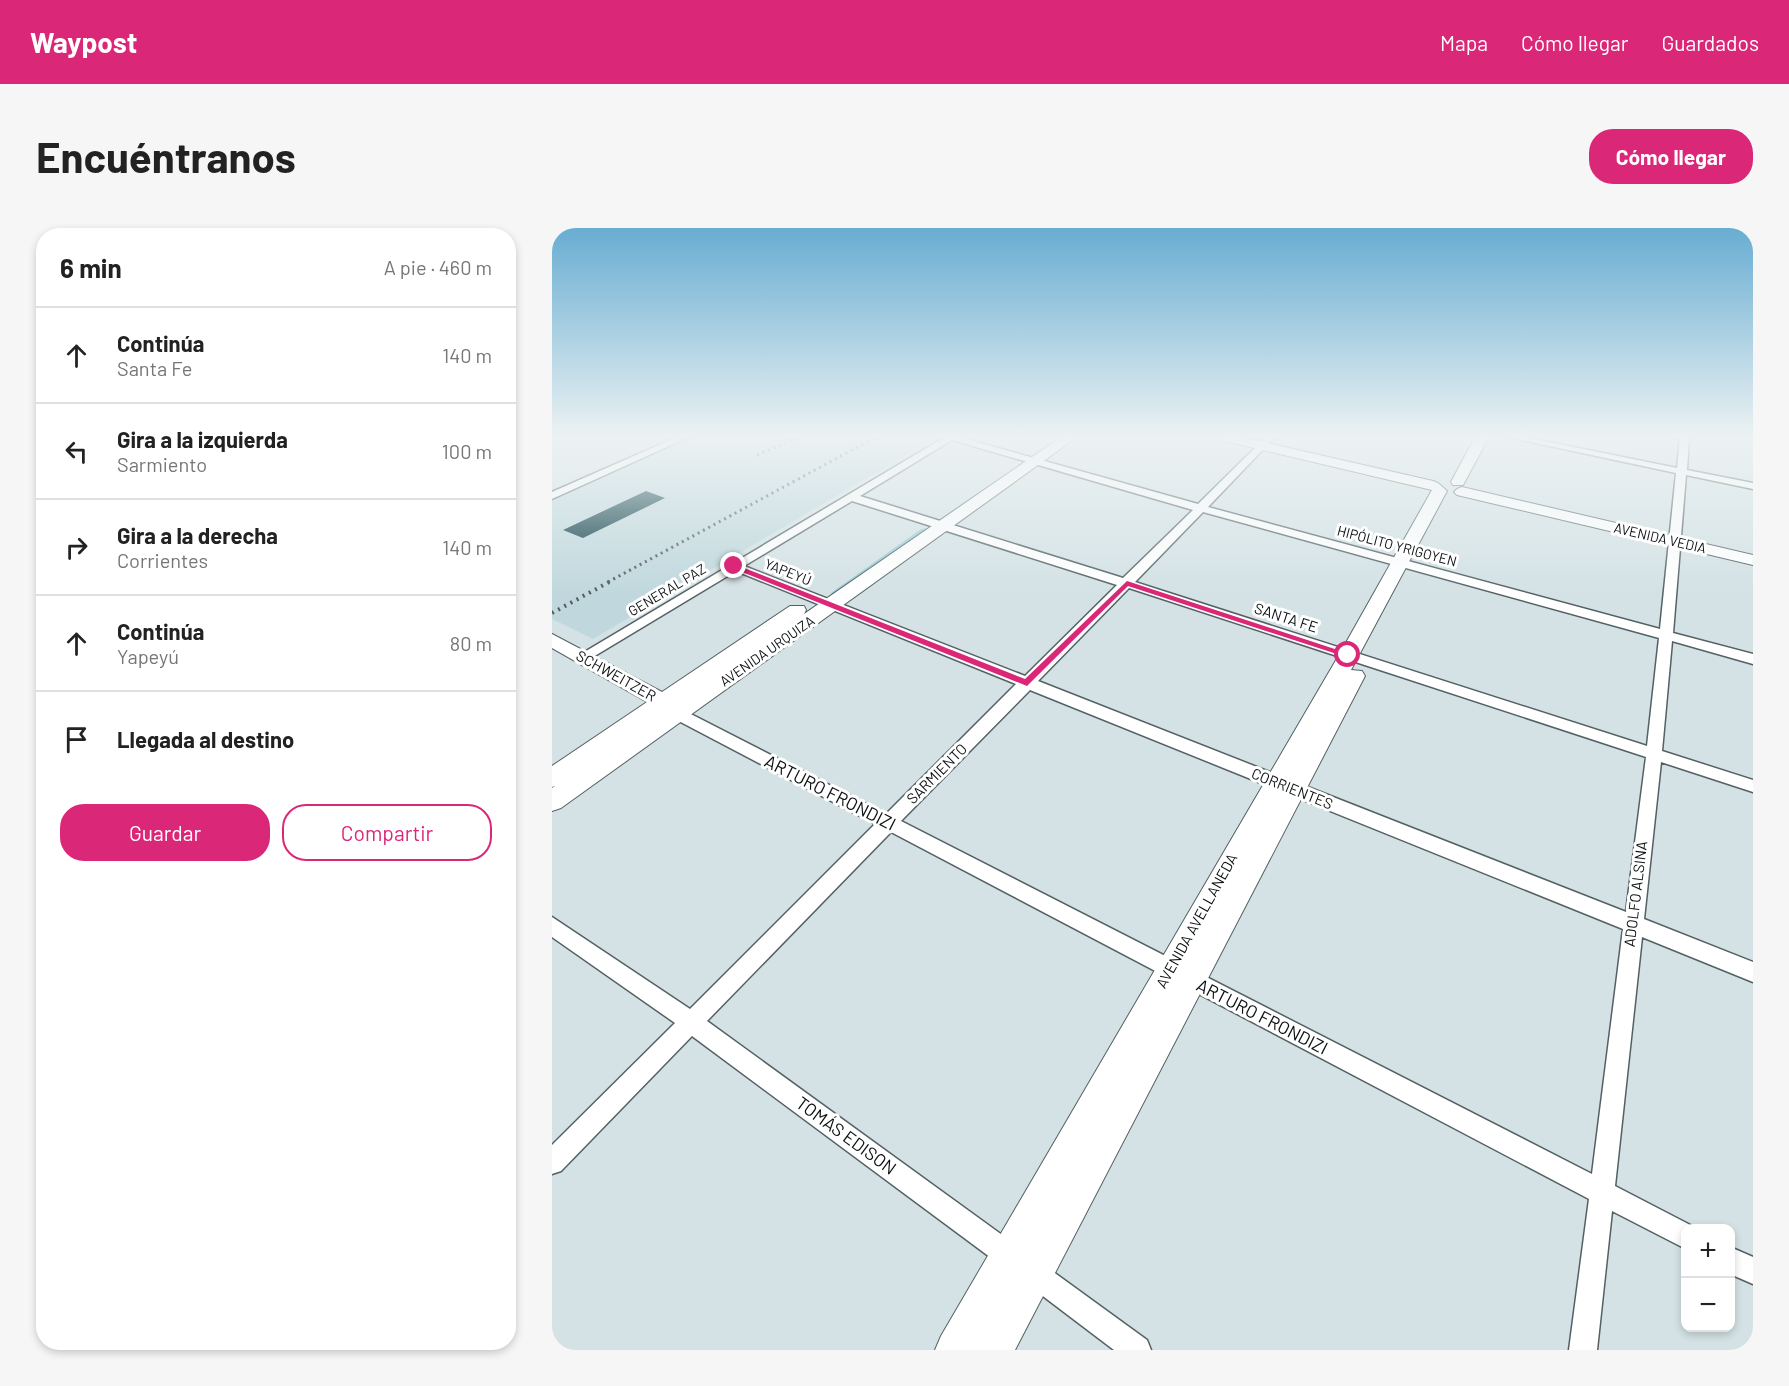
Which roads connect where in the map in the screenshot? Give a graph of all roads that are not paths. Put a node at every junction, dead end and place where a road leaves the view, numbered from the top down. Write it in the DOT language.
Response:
graph roads {
  1 [pos="567,489"];
  2 [pos="864,489"];
  3 [pos="986,489"];
  4 [pos="1132,489"];
  5 [pos="1218,489"];
  6 [pos="1447,489"];
  7 [pos="1463,489"];
  8 [pos="1680,489"];
  9 [pos="552,496"];
  10 [pos="851,497"];
  11 [pos="1199,508"];
  12 [pos="938,523"];
  13 [pos="1676,539"];
  14 [pos="1753,554"];
  15 [pos="1753,560"];
  16 [pos="1405,564"];
  17 [pos="734,566"];
  18 [pos="1127,584"];
  19 [pos="814,598"];
  20 [pos="832,605"];
  21 [pos="1665,635"];
  22 [pos="552,640"];
  23 [pos="584,657"];
  24 [pos="1356,658"];
  25 [pos="1753,659"];
  26 [pos="1027,683"];
  27 [pos="671,708"];
  28 [pos="1654,754"];
  29 [pos="552,778"];
  30 [pos="1284,785"];
  31 [pos="1753,786"];
  32 [pos="552,801"];
  33 [pos="888,823"];
  34 [pos="1632,924"];
  35 [pos="552,926"];
  36 [pos="1753,972"];
  37 [pos="1180,974"];
  38 [pos="691,1022"];
  39 [pos="552,1162"];
  40 [pos="1601,1193"];
  41 [pos="1681,1233"];
  42 [pos="1008,1255"];
  43 [pos="1735,1262"];
  44 [pos="1753,1271"];
  45 [pos="1034,1274"];
  46 [pos="955,1350"];
  47 [pos="993,1350"];
  48 [pos="1137,1350"];
  49 [pos="1583,1350"];
  1 -- 9 [label="street"];
  2 -- 10 [label="street, GENERAL PAZ"];
  3 -- 12 [label="main road, AVENIDA URQUIZA"];
  4 -- 11 [label="street, HIPÓLITO YRIGOYEN"];
  5 -- 11 [label="street, SARMIENTO"];
  6 -- 16 [label="main road, AVENIDA AVELLANEDA"];
  7 -- 13 [label="main road, AVENIDA VEDIA"];
  8 -- 13 [label="street, ADOLFO ALSINA"];
  10 -- 12 [label="street, SANTA FE"];
  10 -- 17 [label="street, GENERAL PAZ"];
  11 -- 16 [label="street, HIPÓLITO YRIGOYEN"];
  11 -- 18 [label="street, SARMIENTO"];
  12 -- 18 [label="street, SANTA FE"];
  12 -- 19 [label="main road, AVENIDA URQUIZA"];
  12 -- 20 [label="main road, AVENIDA URQUIZA"];
  13 -- 14 [label="main road, AVENIDA VEDIA"];
  13 -- 15 [label="main road, AVENIDA VEDIA"];
  13 -- 21 [label="street, ADOLFO ALSINA"];
  16 -- 21 [label="street, HIPÓLITO YRIGOYEN"];
  16 -- 24 [label="main road, AVENIDA AVELLANEDA"];
  17 -- 19 [label="street, YAPEYÚ"];
  17 -- 23 [label="street, GENERAL PAZ"];
  18 -- 24 [label="street, SANTA FE"];
  18 -- 26 [label="street, SARMIENTO"];
  19 -- 20 [label="street, YAPEYÚ"];
  19 -- 27 [label="main road, AVENIDA URQUIZA"];
  20 -- 26 [label="street, CORRIENTES"];
  20 -- 27 [label="main road, AVENIDA URQUIZA"];
  21 -- 25 [label="street, HIPÓLITO YRIGOYEN"];
  21 -- 28 [label="street, ADOLFO ALSINA"];
  22 -- 23 [label="main road, SCHWEITZER"];
  23 -- 27 [label="main road, SCHWEITZER"];
  24 -- 28 [label="street, SANTA FE"];
  24 -- 30 [label="main road, AVENIDA AVELLANEDA"];
  26 -- 30 [label="street, CORRIENTES"];
  26 -- 33 [label="street, SARMIENTO"];
  27 -- 29 [label="main road, AVENIDA URQUIZA"];
  27 -- 32 [label="main road, AVENIDA URQUIZA"];
  27 -- 33 [label="street, ARTURO FRONDIZI"];
  28 -- 31 [label="street, SANTA FE"];
  28 -- 34 [label="street, ADOLFO ALSINA"];
  30 -- 34 [label="street, CORRIENTES"];
  30 -- 37 [label="main road, AVENIDA AVELLANEDA"];
  33 -- 37 [label="street, ARTURO FRONDIZI"];
  33 -- 38 [label="street, SARMIENTO"];
  34 -- 36 [label="street, CORRIENTES"];
  34 -- 40 [label="street, ADOLFO ALSINA"];
  35 -- 38 [label="street, TOMÁS EDISON"];
  37 -- 40 [label="street, ARTURO FRONDIZI"];
  37 -- 42 [label="main road, AVENIDA AVELLANEDA"];
  37 -- 45 [label="main road, AVENIDA AVELLANEDA"];
  38 -- 39 [label="street, SARMIENTO"];
  38 -- 42 [label="street, TOMÁS EDISON"];
  40 -- 41 [label="street, ARTURO FRONDIZI"];
  40 -- 49 [label="street, ADOLFO ALSINA"];
  42 -- 45 [label="street, TOMÁS EDISON"];
  42 -- 46 [label="main road, AVENIDA AVELLANEDA"];
  43 -- 44 [label="street"];
  45 -- 47 [label="main road, AVENIDA AVELLANEDA"];
  45 -- 48 [label="street, TOMÁS EDISON"];
}
